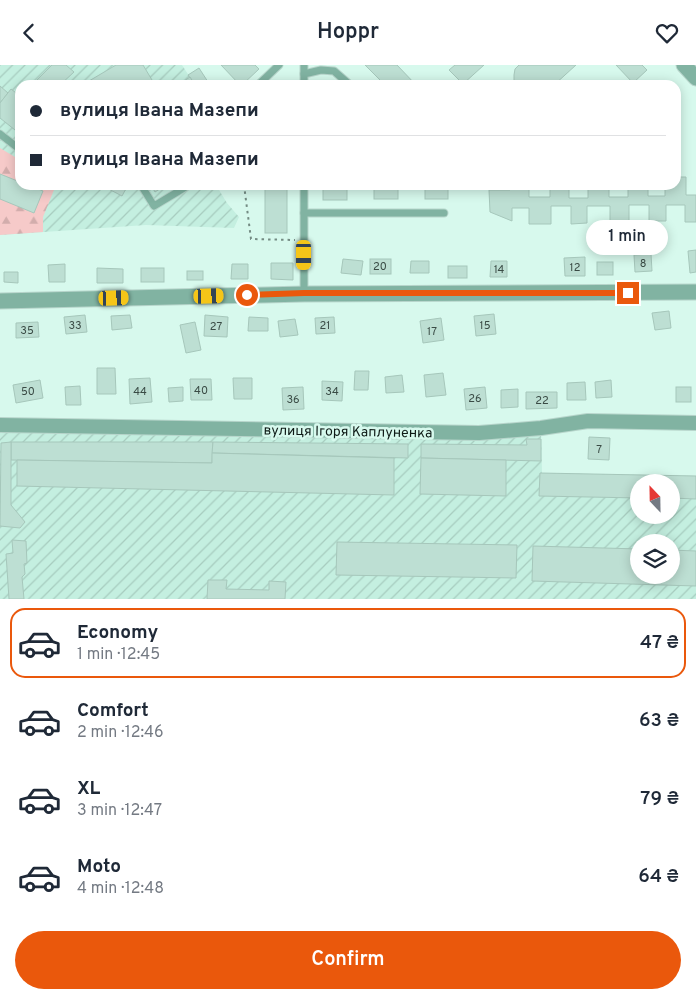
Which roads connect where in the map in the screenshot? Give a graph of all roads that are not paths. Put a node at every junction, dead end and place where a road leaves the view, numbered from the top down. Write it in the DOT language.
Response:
graph roads {
  1 [pos="279,65"];
  2 [pos="304,65"];
  3 [pos="684,65"];
  4 [pos="304,73"];
  5 [pos="696,78"];
  6 [pos="263,80"];
  7 [pos="304,80"];
  8 [pos="344,80"];
  9 [pos="0,134"];
  10 [pos="15,146"];
  11 [pos="144,190"];
  12 [pos="181,190"];
  13 [pos="304,190"];
  14 [pos="304,213"];
  15 [pos="444,213"];
  16 [pos="696,292"];
  17 [pos="304,293"];
  18 [pos="0,301"];
  19 [pos="696,423"];
  20 [pos="0,425"];
  1 -- 6 [label="lane"];
  2 -- 4 [label="lane"];
  3 -- 5 [label="street"];
  4 -- 7 [label="lane"];
  4 -- 8 [label="lane"];
  9 -- 10 [label="lane"];
  11 -- 12 [label="lane"];
  13 -- 14 [label="lane"];
  14 -- 15 [label="lane"];
  14 -- 17 [label="lane"];
  16 -- 17 [label="street"];
  17 -- 18 [label="street"];
  19 -- 20 [label="street, вулиця Ігоря Каплуненка"];
}
